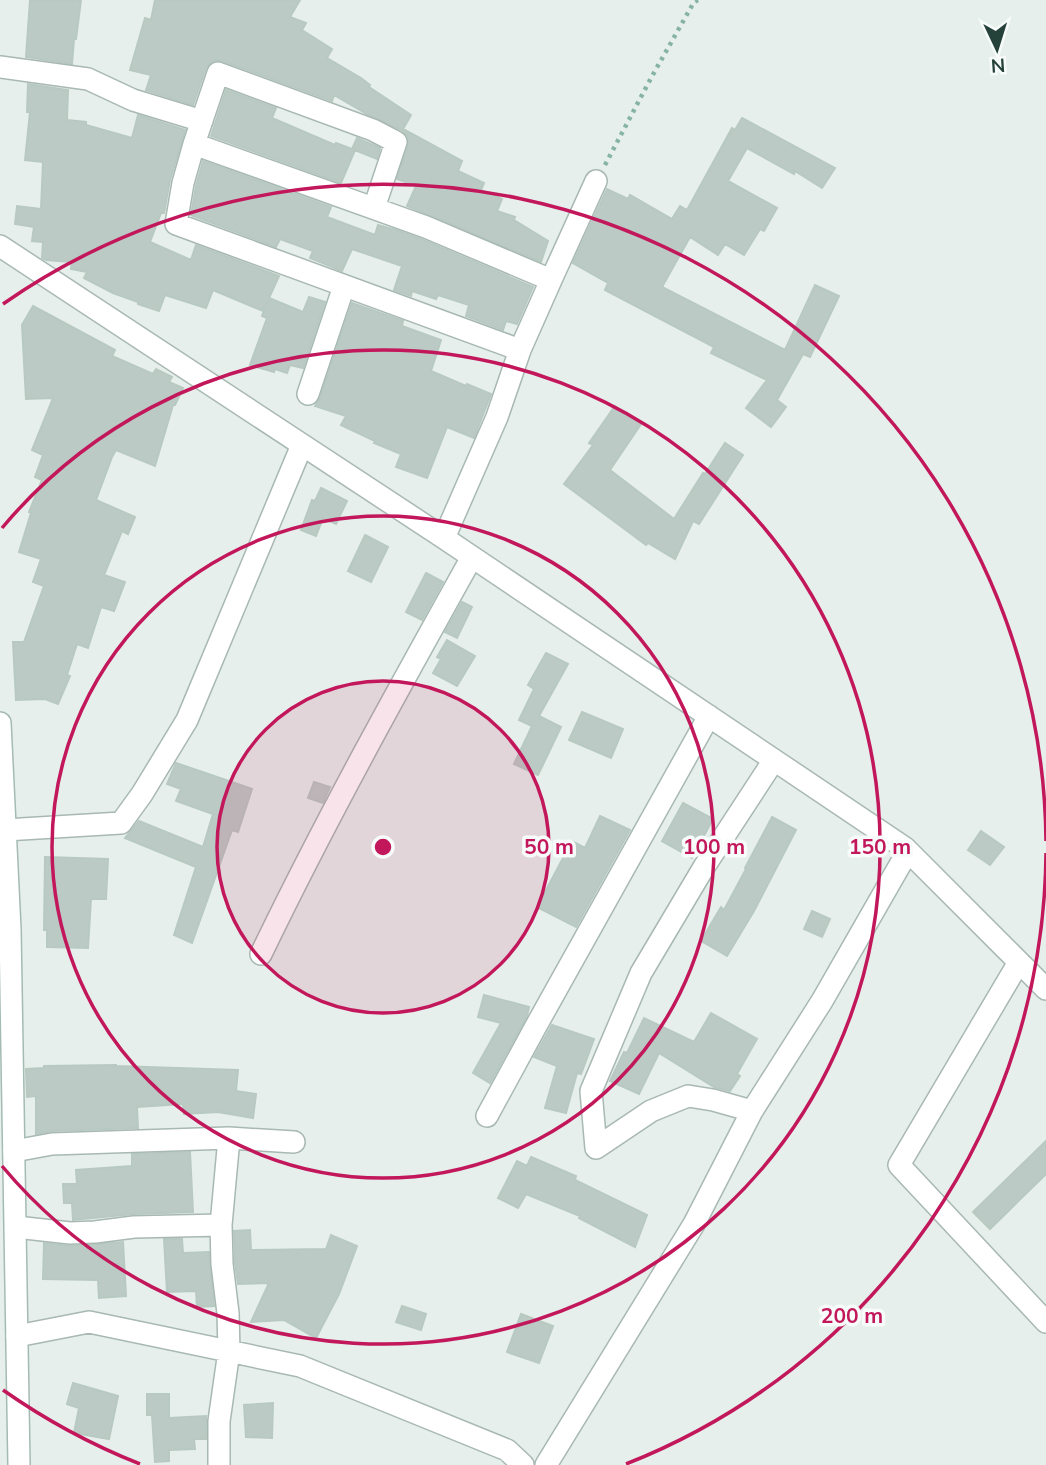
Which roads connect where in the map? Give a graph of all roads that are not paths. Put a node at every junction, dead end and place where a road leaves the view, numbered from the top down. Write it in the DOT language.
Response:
graph roads {
  1 [pos="0,67"];
  2 [pos="202,121"];
  3 [pos="194,144"];
  4 [pos="596,181"];
  5 [pos="374,208"];
  6 [pos="0,246"];
  7 [pos="551,280"];
  8 [pos="344,286"];
  9 [pos="520,351"];
  10 [pos="308,394"];
  11 [pos="302,445"];
  12 [pos="444,538"];
  13 [pos="472,557"];
  14 [pos="709,716"];
  15 [pos="0,723"];
  16 [pos="774,760"];
  17 [pos="5,830"];
  18 [pos="908,851"];
  19 [pos="261,954"];
  20 [pos="1019,962"];
  21 [pos="1046,989"];
  22 [pos="752,1111"];
  23 [pos="487,1116"];
  24 [pos="229,1138"];
  25 [pos="294,1142"];
  26 [pos="14,1151"];
  27 [pos="221,1225"];
  28 [pos="16,1227"];
  29 [pos="1046,1322"];
  30 [pos="17,1336"];
  31 [pos="229,1351"];
  32 [pos="19,1465"];
  33 [pos="219,1465"];
  34 [pos="523,1465"];
  35 [pos="546,1465"];
  1 -- 2 [label="street"];
  2 -- 3 [label="street"];
  2 -- 5 [label="street"];
  3 -- 5 [label="street"];
  3 -- 8 [label="street"];
  4 -- 7 [label="street"];
  5 -- 7 [label="street"];
  6 -- 11 [label="street"];
  7 -- 9 [label="street"];
  8 -- 9 [label="street"];
  8 -- 10 [label="street"];
  9 -- 12 [label="street"];
  11 -- 12 [label="street"];
  11 -- 17 [label="street"];
  12 -- 13 [label="street"];
  13 -- 14 [label="street"];
  13 -- 19 [label="street"];
  14 -- 16 [label="street"];
  14 -- 23 [label="street"];
  15 -- 17 [label="street"];
  16 -- 18 [label="street"];
  16 -- 22 [label="street"];
  17 -- 26 [label="street"];
  18 -- 20 [label="street"];
  18 -- 22 [label="street"];
  20 -- 21 [label="street"];
  20 -- 29 [label="street"];
  22 -- 35 [label="street"];
  24 -- 25 [label="street"];
  24 -- 26 [label="street"];
  24 -- 27 [label="street"];
  26 -- 28 [label="street"];
  27 -- 28 [label="street"];
  27 -- 31 [label="street"];
  28 -- 30 [label="street"];
  30 -- 31 [label="street"];
  30 -- 32 [label="street"];
  31 -- 33 [label="street"];
  31 -- 34 [label="street"];
}
